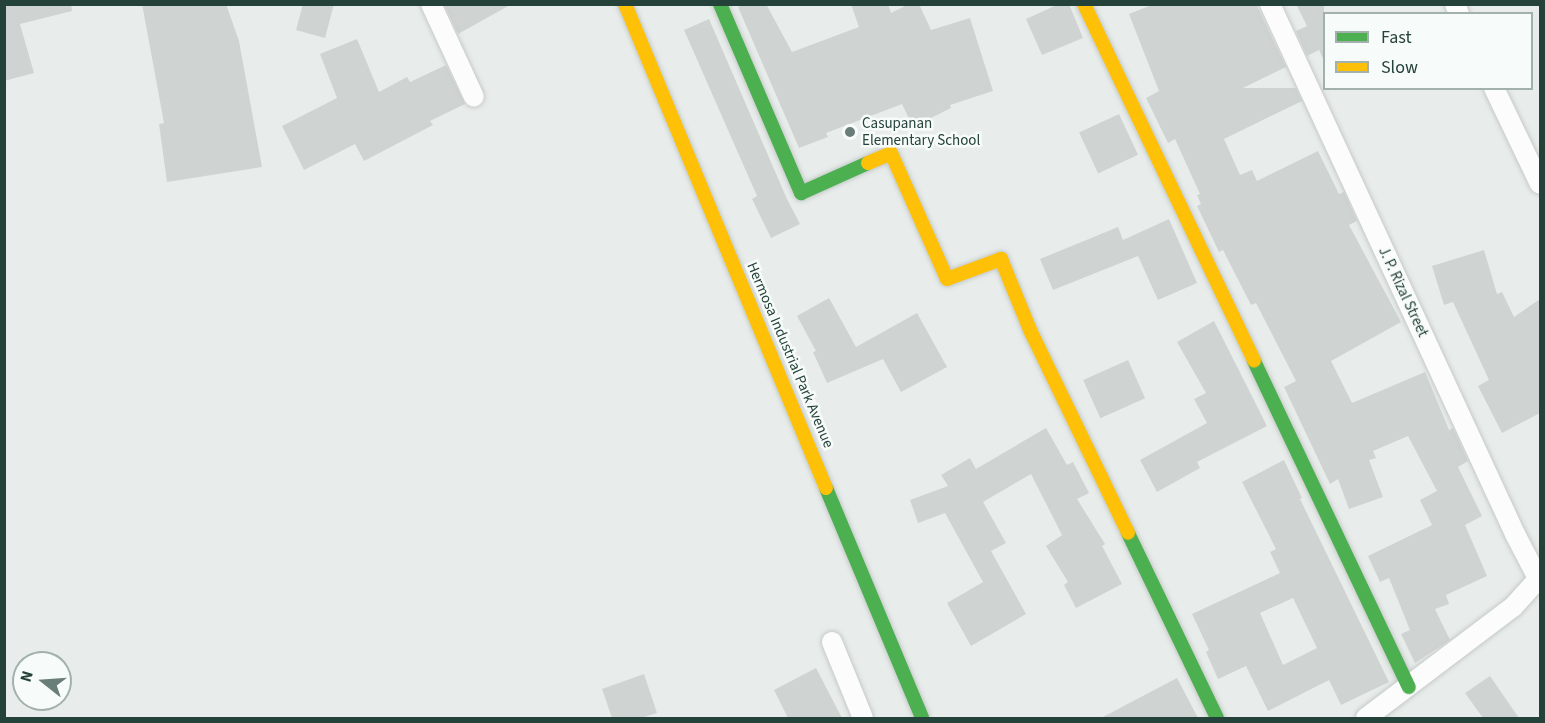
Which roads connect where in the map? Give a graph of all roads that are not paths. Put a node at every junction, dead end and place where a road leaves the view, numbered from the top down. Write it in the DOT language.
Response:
graph roads {
  1 [pos="431,4"];
  2 [pos="625,4"];
  3 [pos="720,4"];
  4 [pos="1084,4"];
  5 [pos="1270,4"];
  6 [pos="1495,90"];
  7 [pos="474,97"];
  8 [pos="1540,184"];
  9 [pos="1540,580"];
  10 [pos="832,642"];
  11 [pos="1409,687"];
  12 [pos="863,718"];
  13 [pos="922,718"];
  14 [pos="1217,718"];
  15 [pos="1366,718"];
  1 -- 7 [label="street"];
  2 -- 13 [label="street, Hermosa Industrial Park Avenue"];
  3 -- 14 [label="street"];
  4 -- 11 [label="street"];
  5 -- 9 [label="street, J. P. Rizal Street"];
  6 -- 8 [label="street"];
  9 -- 11 [label="street"];
  10 -- 12 [label="street"];
  11 -- 15 [label="street"];
}
